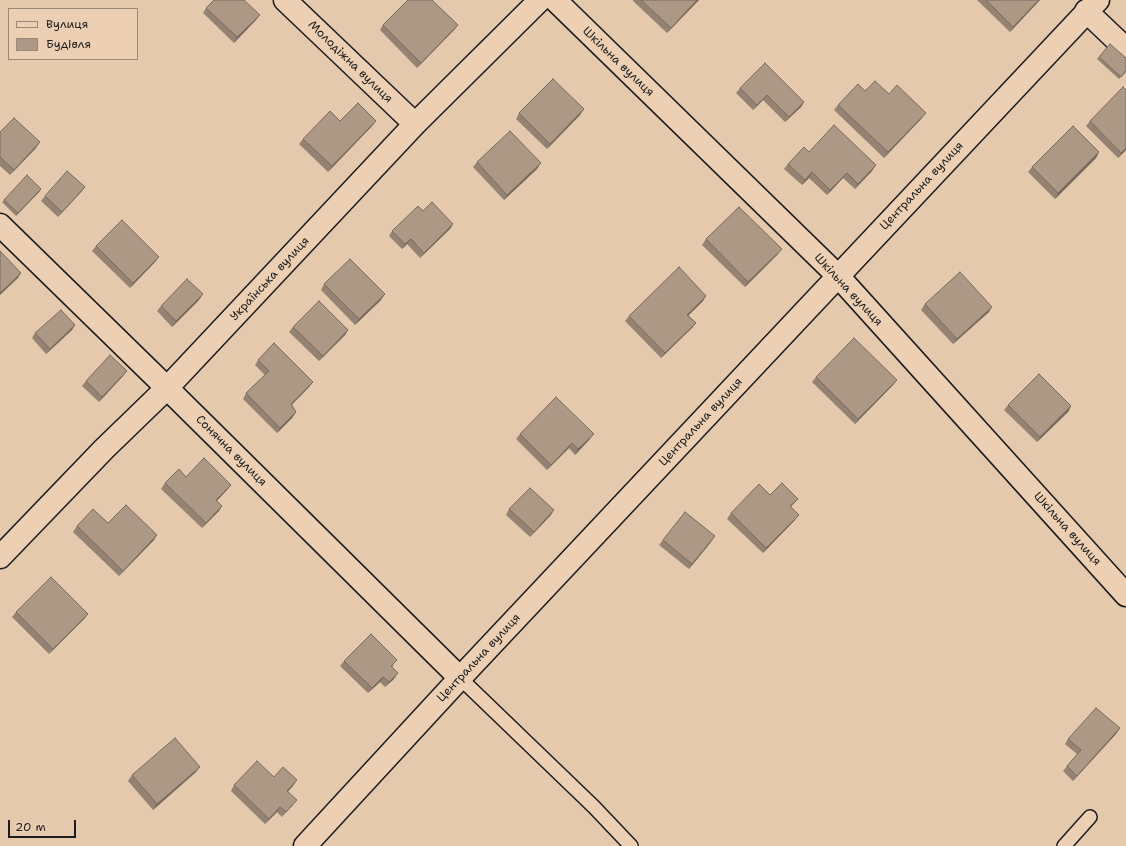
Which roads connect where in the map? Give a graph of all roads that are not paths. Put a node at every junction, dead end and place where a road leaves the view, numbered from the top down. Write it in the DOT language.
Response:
graph roads {
  1 [pos="285,0"];
  2 [pos="540,0"];
  3 [pos="555,0"];
  4 [pos="1092,6"];
  5 [pos="1126,49"];
  6 [pos="415,124"];
  7 [pos="0,225"];
  8 [pos="838,276"];
  9 [pos="167,388"];
  10 [pos="0,557"];
  11 [pos="1126,595"];
  12 [pos="460,678"];
  13 [pos="1090,817"];
  14 [pos="305,846"];
  15 [pos="631,846"];
  16 [pos="1064,846"];
  1 -- 6 [label="street, Молодіжна вулиця"];
  2 -- 6 [label="street, Українська вулиця"];
  3 -- 8 [label="street, Шкільна вулиця"];
  4 -- 5 [label="street"];
  4 -- 8 [label="street, Центральна вулиця"];
  6 -- 9 [label="street, Українська вулиця"];
  7 -- 9 [label="street, Сонячна вулиця"];
  8 -- 11 [label="street, Шкільна вулиця"];
  8 -- 12 [label="street, Центральна вулиця"];
  9 -- 10 [label="street, Українська вулиця"];
  9 -- 12 [label="street, Сонячна вулиця"];
  12 -- 14 [label="street, Центральна вулиця"];
  12 -- 15 [label="lane"];
  13 -- 16 [label="lane"];
}
